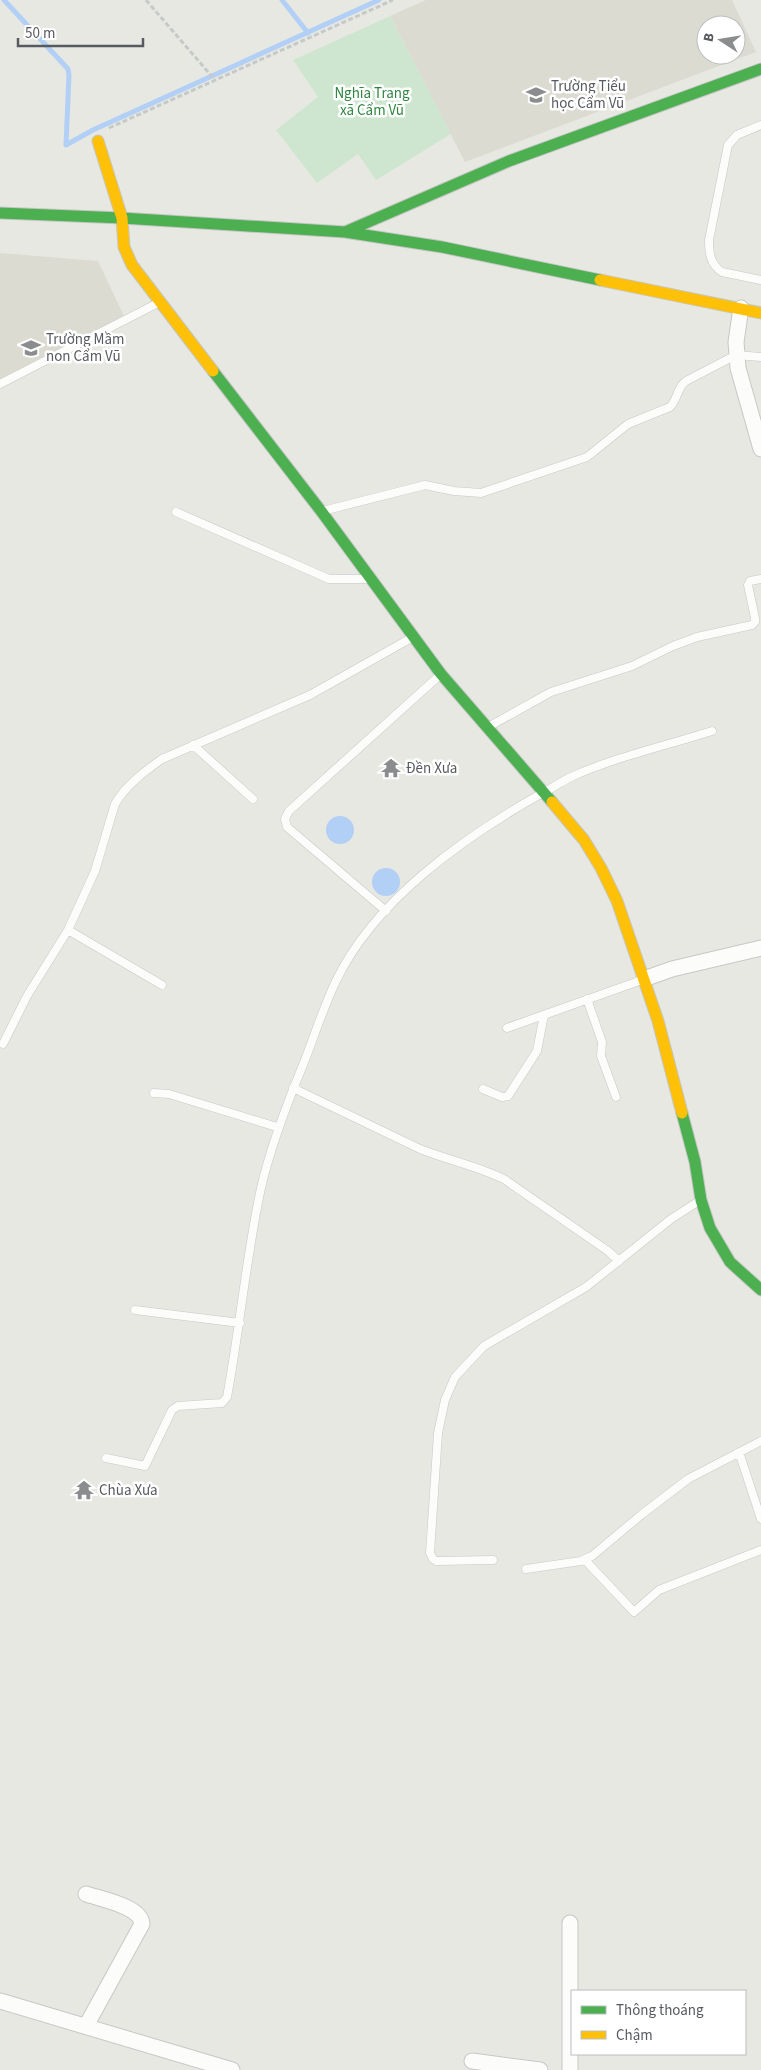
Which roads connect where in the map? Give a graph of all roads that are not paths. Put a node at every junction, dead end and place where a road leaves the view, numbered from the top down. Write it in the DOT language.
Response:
graph roads {
  1 [pos="761,69"];
  2 [pos="761,125"];
  3 [pos="98,141"];
  4 [pos="0,213"];
  5 [pos="122,218"];
  6 [pos="344,232"];
  7 [pos="761,280"];
  8 [pos="160,302"];
  9 [pos="740,313"];
  10 [pos="761,313"];
  11 [pos="736,349"];
  12 [pos="761,357"];
  13 [pos="0,384"];
  14 [pos="761,449"];
  15 [pos="321,511"];
  16 [pos="176,512"];
  17 [pos="371,579"];
  18 [pos="761,579"];
  19 [pos="414,636"];
  20 [pos="441,674"];
  21 [pos="486,728"];
  22 [pos="712,731"];
  23 [pos="193,744"];
  24 [pos="544,792"];
  25 [pos="253,799"];
  26 [pos="386,911"];
  27 [pos="68,930"];
  28 [pos="761,948"];
  29 [pos="644,979"];
  30 [pos="162,985"];
  31 [pos="587,999"];
  32 [pos="544,1015"];
  33 [pos="507,1028"];
  34 [pos="3,1044"];
  35 [pos="293,1088"];
  36 [pos="483,1089"];
  37 [pos="154,1093"];
  38 [pos="616,1097"];
  39 [pos="277,1127"];
  40 [pos="701,1200"];
  41 [pos="619,1261"];
  42 [pos="761,1290"];
  43 [pos="135,1310"];
  44 [pos="240,1323"];
  45 [pos="761,1441"];
  46 [pos="739,1452"];
  47 [pos="106,1458"];
  48 [pos="761,1519"];
  49 [pos="761,1550"];
  50 [pos="493,1560"];
  51 [pos="585,1560"];
  52 [pos="526,1569"];
  53 [pos="86,1894"];
  54 [pos="570,1923"];
  55 [pos="0,2001"];
  56 [pos="86,2026"];
  57 [pos="472,2062"];
  58 [pos="232,2070"];
  59 [pos="540,2070"];
  60 [pos="570,2070"];
  1 -- 6 [label="street"];
  2 -- 7 [label="lane"];
  3 -- 5 [label="street"];
  4 -- 5 [label="street"];
  5 -- 6 [label="street"];
  5 -- 8 [label="street"];
  6 -- 9 [label="street"];
  8 -- 13 [label="lane"];
  8 -- 15 [label="street"];
  9 -- 10 [label="street"];
  9 -- 11 [label="street"];
  11 -- 12 [label="lane"];
  11 -- 14 [label="street"];
  11 -- 15 [label="lane"];
  15 -- 17 [label="street"];
  16 -- 17 [label="lane"];
  17 -- 19 [label="street"];
  18 -- 21 [label="lane"];
  19 -- 20 [label="street"];
  19 -- 23 [label="lane"];
  20 -- 21 [label="street"];
  20 -- 26 [label="lane"];
  21 -- 24 [label="street"];
  22 -- 24 [label="lane"];
  23 -- 25 [label="lane"];
  23 -- 27 [label="lane"];
  24 -- 26 [label="lane"];
  24 -- 29 [label="street"];
  26 -- 35 [label="lane"];
  27 -- 30 [label="lane"];
  27 -- 34 [label="lane"];
  28 -- 29 [label="street"];
  29 -- 31 [label="lane"];
  29 -- 40 [label="street"];
  31 -- 32 [label="lane"];
  31 -- 38 [label="lane"];
  32 -- 33 [label="lane"];
  32 -- 36 [label="lane"];
  35 -- 39 [label="lane"];
  35 -- 41 [label="lane"];
  37 -- 39 [label="lane"];
  39 -- 44 [label="lane"];
  40 -- 41 [label="lane"];
  40 -- 42 [label="street"];
  41 -- 50 [label="lane"];
  43 -- 44 [label="lane"];
  44 -- 47 [label="lane"];
  45 -- 46 [label="lane"];
  46 -- 48 [label="lane"];
  46 -- 51 [label="lane"];
  49 -- 51 [label="lane"];
  51 -- 52 [label="lane"];
  53 -- 56 [label="street"];
  54 -- 60 [label="street"];
  55 -- 56 [label="street"];
  56 -- 58 [label="street"];
  57 -- 59 [label="street"];
}
